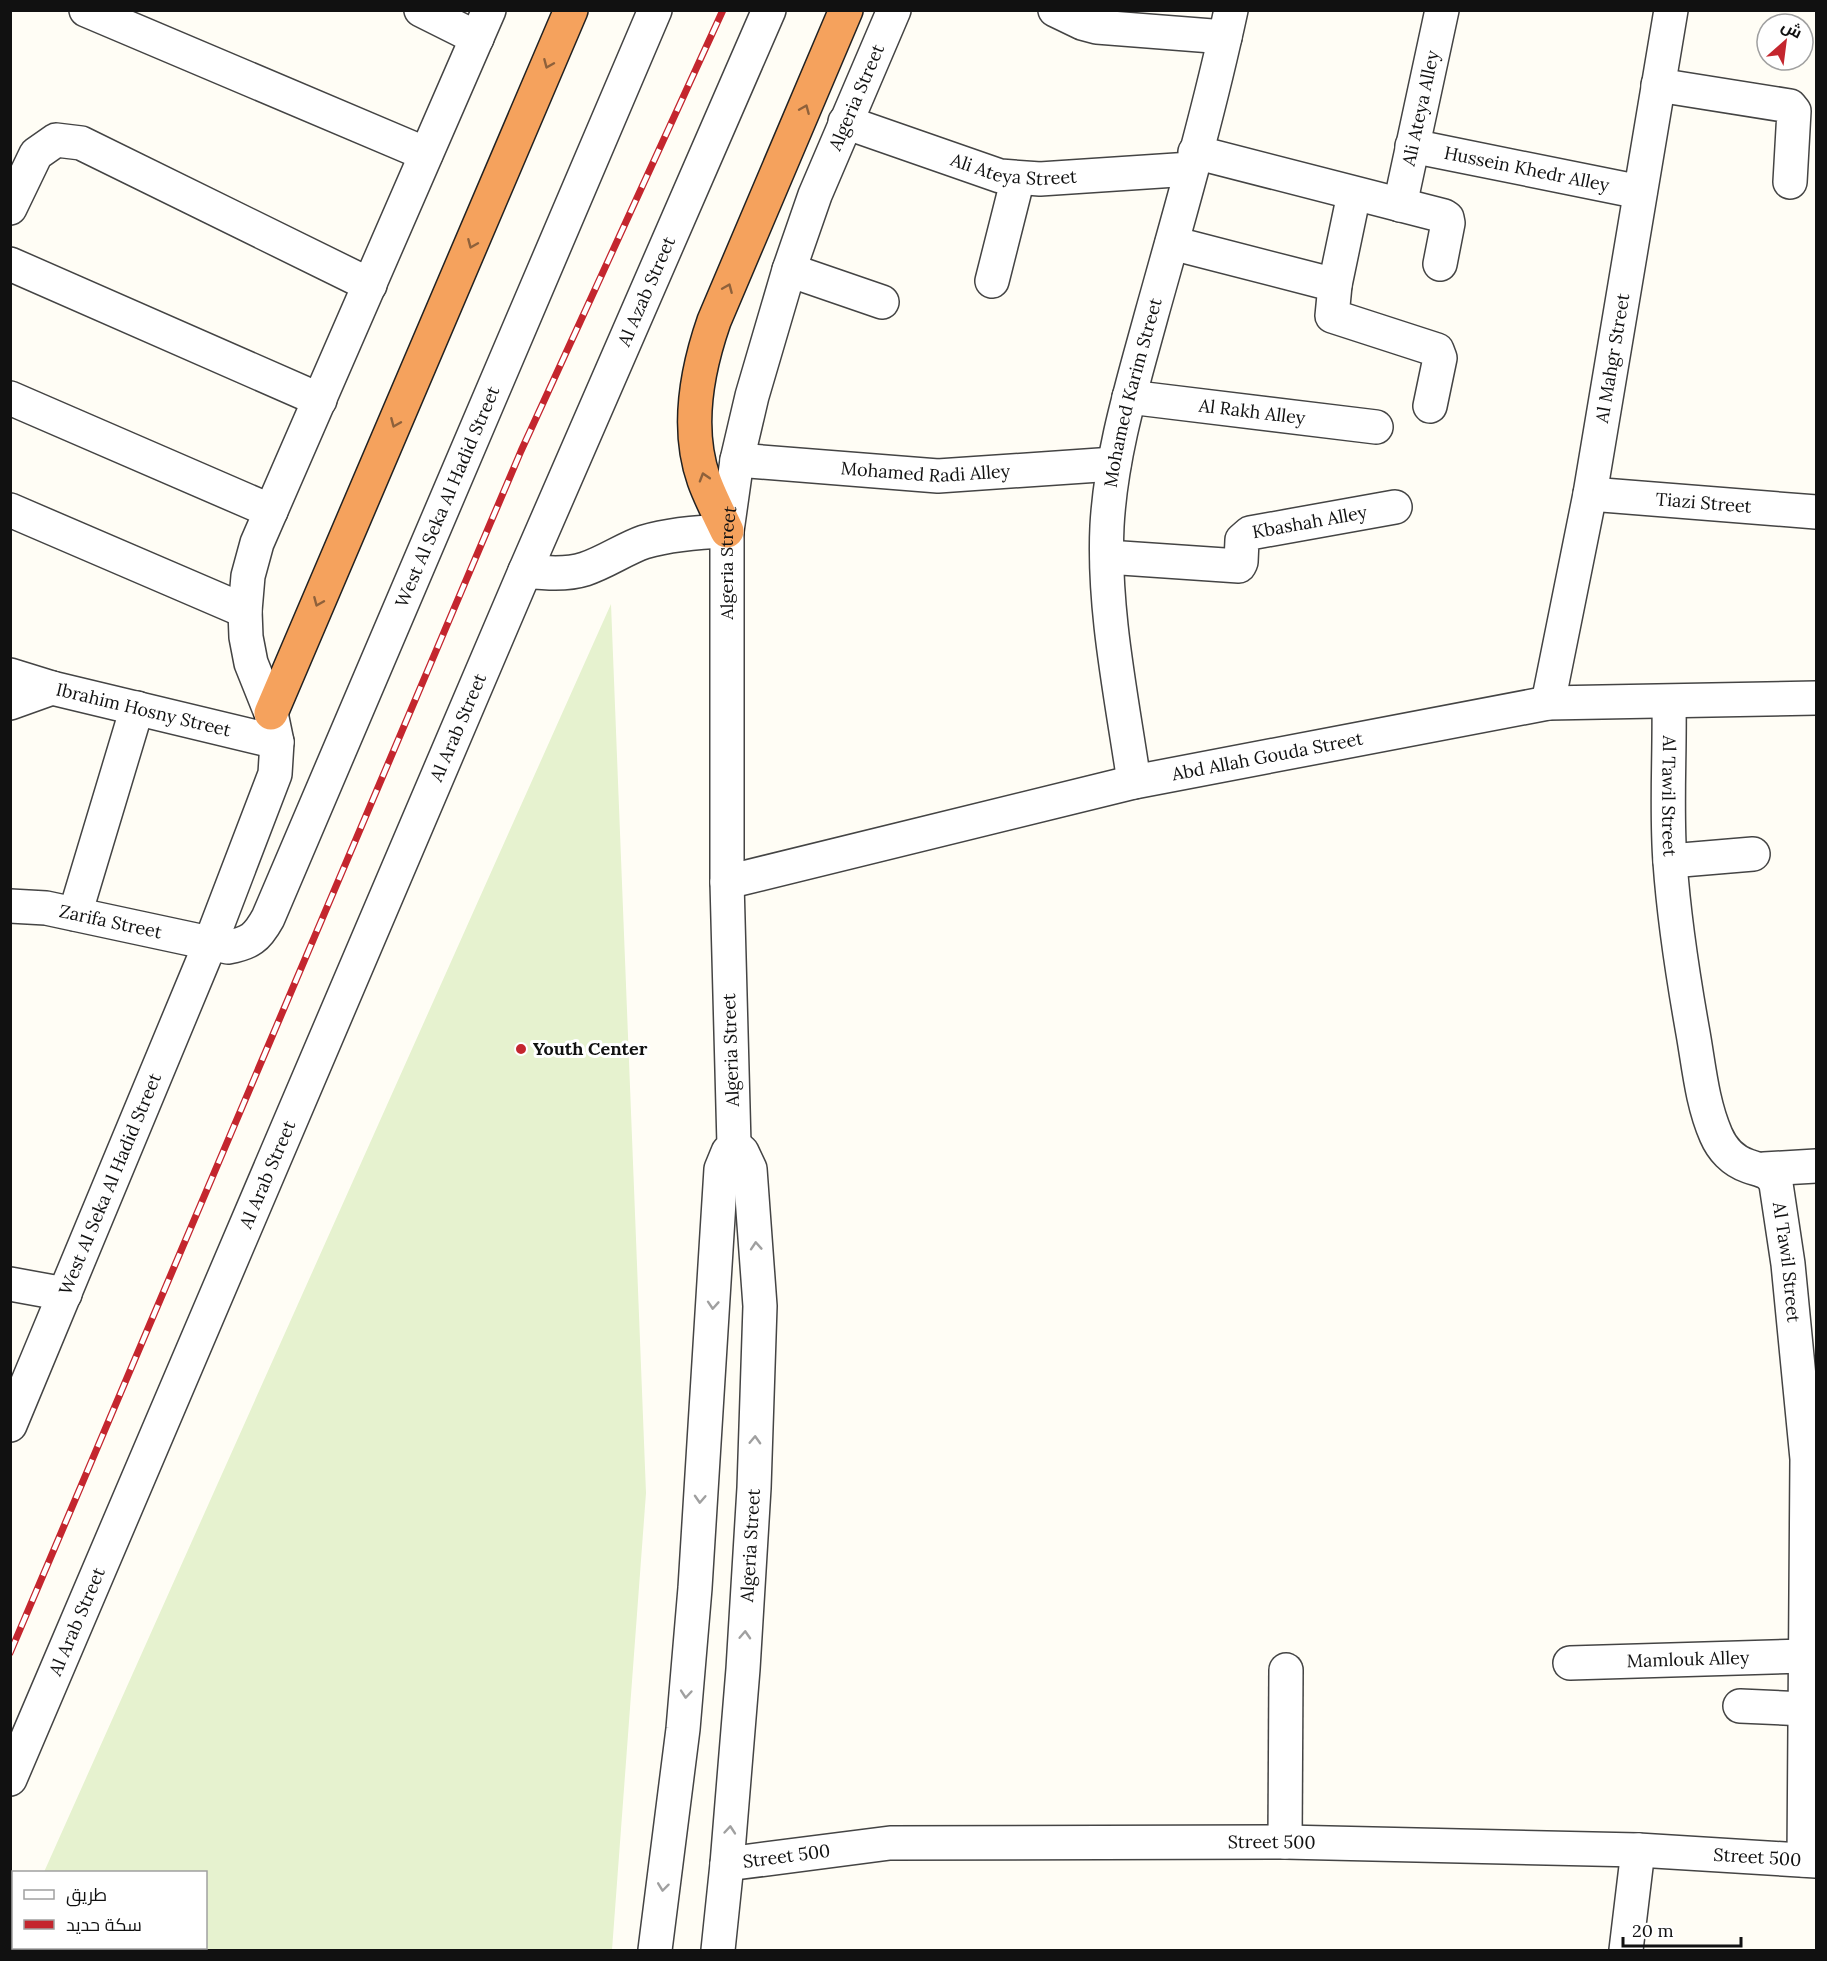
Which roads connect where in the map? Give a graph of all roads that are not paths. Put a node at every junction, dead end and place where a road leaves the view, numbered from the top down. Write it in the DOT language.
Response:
graph roads {
  1 [pos="86,10"];
  2 [pos="421,10"];
  3 [pos="571,10"];
  4 [pos="655,10"];
  5 [pos="769,10"];
  6 [pos="846,10"];
  7 [pos="894,10"];
  8 [pos="1055,10"];
  9 [pos="1442,10"];
  10 [pos="1671,10"];
  11 [pos="1092,18"];
  12 [pos="1228,23"];
  13 [pos="483,24"];
  14 [pos="1658,85"];
  15 [pos="845,122"];
  16 [pos="1804,142"];
  17 [pos="1412,146"];
  18 [pos="426,154"];
  19 [pos="1193,161"];
  20 [pos="1018,178"];
  21 [pos="1790,182"];
  22 [pos="1640,192"];
  23 [pos="1354,194"];
  24 [pos="1400,205"];
  25 [pos="10,208"];
  26 [pos="1172,243"];
  27 [pos="10,264"];
  28 [pos="1440,264"];
  29 [pos="789,270"];
  30 [pos="992,280"];
  31 [pos="370,285"];
  32 [pos="1335,285"];
  33 [pos="882,302"];
  34 [pos="1129,397"];
  35 [pos="10,398"];
  36 [pos="320,400"];
  37 [pos="1430,406"];
  38 [pos="1376,427"];
  39 [pos="737,459"];
  40 [pos="1114,464"];
  41 [pos="1590,494"];
  42 [pos="1395,507"];
  43 [pos="10,510"];
  44 [pos="271,511"];
  45 [pos="1816,512"];
  46 [pos="726,531"];
  47 [pos="1107,557"];
  48 [pos="525,571"];
  49 [pos="245,610"];
  50 [pos="10,675"];
  51 [pos="52,688"];
  52 [pos="1816,698"];
  53 [pos="1669,702"];
  54 [pos="10,703"];
  55 [pos="1548,703"];
  56 [pos="137,708"];
  57 [pos="274,727"];
  58 [pos="1134,782"];
  59 [pos="1753,854"];
  60 [pos="1670,861"];
  61 [pos="727,882"];
  62 [pos="10,906"];
  63 [pos="75,914"];
  64 [pos="210,944"];
  65 [pos="734,1145"];
  66 [pos="1816,1166"];
  67 [pos="1764,1169"];
  68 [pos="1802,1266"];
  69 [pos="10,1284"];
  70 [pos="65,1294"];
  71 [pos="10,1425"];
  72 [pos="1806,1656"];
  73 [pos="1570,1663"];
  74 [pos="1286,1670"];
  75 [pos="1740,1706"];
  76 [pos="1805,1709"];
  77 [pos="10,1779"];
  78 [pos="1285,1842"];
  79 [pos="1638,1850"];
  80 [pos="1810,1860"];
  81 [pos="727,1864"];
  82 [pos="655,1950"];
  83 [pos="718,1950"];
  84 [pos="1626,1950"];
  1 -- 18 [label="street"];
  2 -- 13 [label="street"];
  3 -- 57 [label="highway, one-way"];
  4 -- 64 [label="street, West Al Seka Al Hadid Street"];
  5 -- 48 [label="street, Al Azab Street"];
  46 -- 6 [label="highway, one-way"];
  7 -- 15 [label="street, Algeria Street"];
  8 -- 11 [label="street"];
  9 -- 17 [label="street, Ali Ateya Alley"];
  10 -- 14 [label="street, Al Mahgr Street"];
  11 -- 12 [label="street"];
  12 -- 19 [label="street, Mohamed Karim Street"];
  13 -- 18 [label="street, West Al Seka Al Hadid Street"];
  14 -- 16 [label="street"];
  14 -- 22 [label="street, Al Mahgr Street"];
  15 -- 20 [label="street, Ali Ateya Street"];
  15 -- 29 [label="street, Algeria Street"];
  16 -- 21 [label="street"];
  17 -- 22 [label="street, Hussein Khedr Alley"];
  17 -- 24 [label="street, Ali Ateya Alley"];
  18 -- 31 [label="street, West Al Seka Al Hadid Street"];
  19 -- 20 [label="street, Ali Ateya Street"];
  19 -- 23 [label="street, Ali Ateya Street"];
  19 -- 26 [label="street, Mohamed Karim Street"];
  20 -- 30 [label="street"];
  22 -- 41 [label="street, Al Mahgr Street"];
  23 -- 24 [label="street, Ali Ateya Street"];
  23 -- 32 [label="street"];
  24 -- 28 [label="street, Ali Ateya Street"];
  25 -- 31 [label="street"];
  26 -- 32 [label="street"];
  26 -- 34 [label="street, Mohamed Karim Street"];
  27 -- 36 [label="street"];
  29 -- 33 [label="street"];
  29 -- 39 [label="street, Algeria Street"];
  31 -- 36 [label="street, West Al Seka Al Hadid Street"];
  32 -- 37 [label="street"];
  34 -- 38 [label="street, Al Rakh Alley"];
  34 -- 40 [label="street, Mohamed Karim Street"];
  35 -- 44 [label="street"];
  36 -- 44 [label="street, West Al Seka Al Hadid Street"];
  39 -- 40 [label="street, Mohamed Radi Alley"];
  39 -- 46 [label="street, Algeria Street"];
  40 -- 47 [label="street, Mohamed Karim Street"];
  41 -- 45 [label="street, Tiazi Street"];
  41 -- 55 [label="street, Al Mahgr Street"];
  42 -- 47 [label="street, Kbashah Alley"];
  43 -- 49 [label="street"];
  44 -- 49 [label="street, West Al Seka Al Hadid Street"];
  46 -- 48 [label="street"];
  46 -- 61 [label="street, Algeria Street"];
  47 -- 58 [label="street, Mohamed Karim Street"];
  48 -- 77 [label="street, Al Arab Street"];
  49 -- 57 [label="street, West Al Seka Al Hadid Street"];
  50 -- 51 [label="street, Ibrahim Hosny Street"];
  51 -- 54 [label="street"];
  51 -- 56 [label="street, Ibrahim Hosny Street"];
  52 -- 53 [label="street, Abd Allah Gouda Street"];
  53 -- 55 [label="street, Abd Allah Gouda Street"];
  53 -- 60 [label="street, Al Tawil Street"];
  55 -- 58 [label="street, Abd Allah Gouda Street"];
  56 -- 57 [label="street, Ibrahim Hosny Street"];
  56 -- 63 [label="street"];
  57 -- 64 [label="street, West Al Seka Al Hadid Street"];
  58 -- 61 [label="street, Abd Allah Gouda Street"];
  59 -- 60 [label="street"];
  60 -- 67 [label="street, Al Tawil Street"];
  61 -- 65 [label="street, Algeria Street"];
  62 -- 63 [label="street, Zarifa Street"];
  63 -- 64 [label="street, Zarifa Street"];
  64 -- 70 [label="street, West Al Seka Al Hadid Street"];
  81 -- 65 [label="street, Algeria Street, one-way"];
  65 -- 82 [label="street, Algeria Street, one-way"];
  66 -- 67 [label="street"];
  67 -- 68 [label="street, Al Tawil Street"];
  68 -- 72 [label="street, Al Tawil Street"];
  69 -- 70 [label="street"];
  70 -- 71 [label="street, West Al Seka Al Hadid Street"];
  72 -- 73 [label="street, Mamlouk Alley"];
  72 -- 76 [label="street, Al Tawil Street"];
  74 -- 78 [label="street"];
  75 -- 76 [label="street"];
  76 -- 80 [label="street, Al Tawil Street"];
  78 -- 79 [label="street, Street 500"];
  78 -- 81 [label="street, Street 500"];
  79 -- 80 [label="street, Street 500"];
  79 -- 84 [label="street"];
  81 -- 83 [label="street, Algeria Street"];
}
